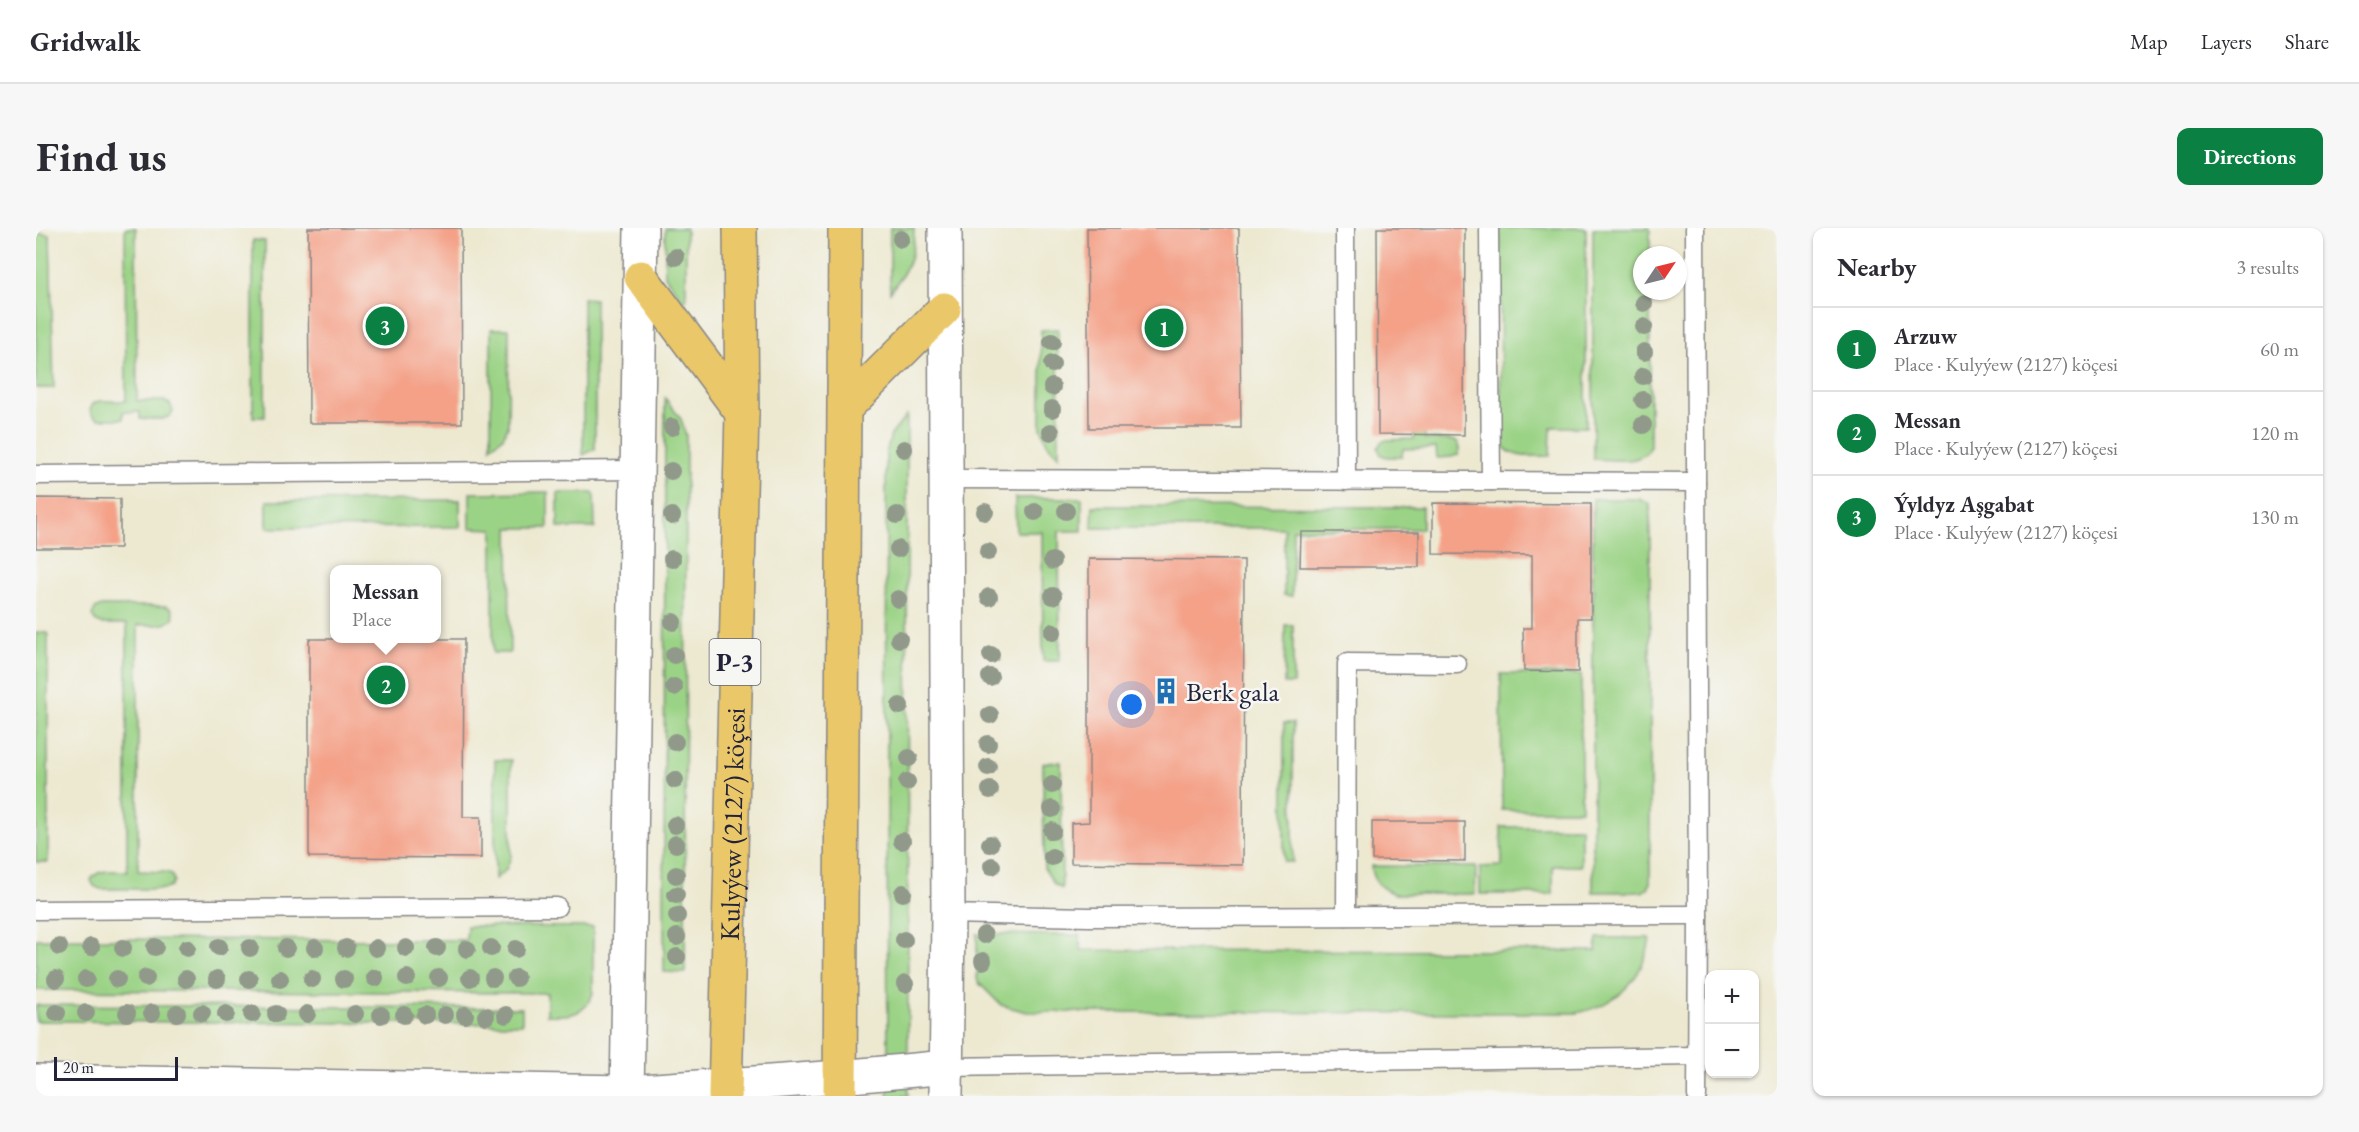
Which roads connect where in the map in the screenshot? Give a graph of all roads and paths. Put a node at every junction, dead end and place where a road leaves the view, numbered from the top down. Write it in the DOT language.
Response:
graph roads {
  1 [pos="640,228"];
  2 [pos="740,228"];
  3 [pos="845,228"];
  4 [pos="945,228"];
  5 [pos="1345,228"];
  6 [pos="1489,228"];
  7 [pos="1695,228"];
  8 [pos="641,277"];
  9 [pos="944,309"];
  10 [pos="845,408"];
  11 [pos="742,413"];
  12 [pos="638,470"];
  13 [pos="36,475"];
  14 [pos="946,479"];
  15 [pos="1346,481"];
  16 [pos="1491,481"];
  17 [pos="1696,482"];
  18 [pos="1457,664"];
  19 [pos="557,907"];
  20 [pos="36,910"];
  21 [pos="948,914"];
  22 [pos="1698,915"];
  23 [pos="1346,916"];
  24 [pos="1697,1056"];
  25 [pos="36,1081"];
  26 [pos="947,1081"];
  27 [pos="840,1086"];
  28 [pos="725,1090"];
  29 [pos="627,1094"];
  30 [pos="1697,1096"];
  1 -- 8 [label="street"];
  2 -- 11 [label="highway, Kulyýew (2127) köçesi / P-3"];
  3 -- 10 [label="highway"];
  4 -- 9 [label="street"];
  5 -- 15 [label="lane"];
  6 -- 16 [label="lane"];
  7 -- 17 [label="lane"];
  8 -- 11 [label="highway"];
  8 -- 12 [label="street"];
  9 -- 10 [label="highway"];
  9 -- 14 [label="street"];
  10 -- 27 [label="highway"];
  11 -- 28 [label="highway, Kulyýew (2127) köçesi / P-3"];
  12 -- 13 [label="lane"];
  12 -- 29 [label="street"];
  14 -- 15 [label="lane"];
  14 -- 21 [label="street"];
  15 -- 16 [label="lane"];
  16 -- 17 [label="lane"];
  17 -- 22 [label="lane"];
  18 -- 23 [label="lane"];
  19 -- 20 [label="lane"];
  21 -- 23 [label="lane"];
  21 -- 26 [label="street"];
  22 -- 23 [label="lane"];
  22 -- 24 [label="lane"];
  24 -- 26 [label="lane"];
  24 -- 30 [label="lane"];
  25 -- 29 [label="street"];
  26 -- 27 [label="street"];
  27 -- 28 [label="street"];
  28 -- 29 [label="street"];
}
